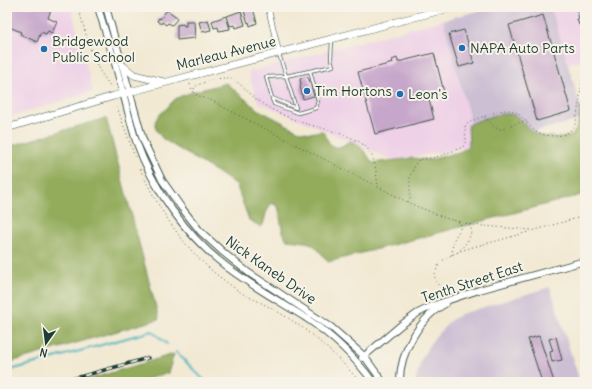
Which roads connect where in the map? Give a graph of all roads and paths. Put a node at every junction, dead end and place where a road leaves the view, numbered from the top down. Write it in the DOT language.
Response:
graph roads {
  1 [pos="78,7"];
  2 [pos="98,7"];
  3 [pos="106,7"];
  4 [pos="268,7"];
  5 [pos="453,7"];
  6 [pos="332,39"];
  7 [pos="279,53"];
  8 [pos="585,62"];
  9 [pos="123,66"];
  10 [pos="310,71"];
  11 [pos="189,76"];
  12 [pos="286,76"];
  13 [pos="166,82"];
  14 [pos="111,87"];
  15 [pos="127,93"];
  16 [pos="195,94"];
  17 [pos="272,98"];
  18 [pos="483,116"];
  19 [pos="527,122"];
  20 [pos="7,128"];
  21 [pos="378,187"];
  22 [pos="408,202"];
  23 [pos="585,216"];
  24 [pos="456,221"];
  25 [pos="468,224"];
  26 [pos="532,230"];
  27 [pos="456,254"];
  28 [pos="451,256"];
  29 [pos="585,261"];
  30 [pos="460,296"];
  31 [pos="446,301"];
  32 [pos="364,356"];
  33 [pos="358,362"];
  34 [pos="373,382"];
  35 [pos="383,382"];
  36 [pos="400,382"];
  1 -- 14 [label="path"];
  2 -- 15 [label="street, Nick Kaneb Drive"];
  3 -- 9 [label="street, Nick Kaneb Drive"];
  4 -- 7 [label="street"];
  5 -- 6 [label="main road, Marleau Avenue"];
  6 -- 7 [label="main road, Marleau Avenue"];
  6 -- 10 [label="lane"];
  7 -- 11 [label="main road, Marleau Avenue"];
  7 -- 12 [label="lane"];
  8 -- 19 [label="path"];
  9 -- 13 [label="main road"];
  9 -- 15 [label="street, Nick Kaneb Drive"];
  10 -- 12 [label="lane"];
  10 -- 17 [label="lane"];
  11 -- 13 [label="main road, Marleau Avenue"];
  11 -- 16 [label="path"];
  12 -- 17 [label="lane"];
  12 -- 17 [label="lane"];
  13 -- 15 [label="main road, Marleau Avenue"];
  15 -- 20 [label="main road, Marleau Avenue"];
  15 -- 32 [label="street, Nick Kaneb Drive"];
  15 -- 33 [label="street, Nick Kaneb Drive"];
  16 -- 21 [label="path"];
  16 -- 21 [label="path"];
  18 -- 19 [label="path"];
  18 -- 19 [label="path"];
  18 -- 22 [label="path"];
  21 -- 22 [label="path"];
  22 -- 24 [label="path"];
  23 -- 26 [label="path"];
  24 -- 25 [label="path"];
  24 -- 28 [label="path"];
  25 -- 26 [label="path"];
  25 -- 27 [label="path"];
  26 -- 27 [label="path"];
  27 -- 28 [label="path"];
  28 -- 31 [label="path"];
  29 -- 30 [label="street, Tenth Street East"];
  30 -- 31 [label="street, Tenth Street East"];
  30 -- 36 [label="street"];
  31 -- 32 [label="street, Tenth Street East"];
  32 -- 33 [label="street, Tenth Street East"];
  32 -- 35 [label="street, Nick Kaneb Drive"];
  33 -- 34 [label="street, Nick Kaneb Drive"];
}
